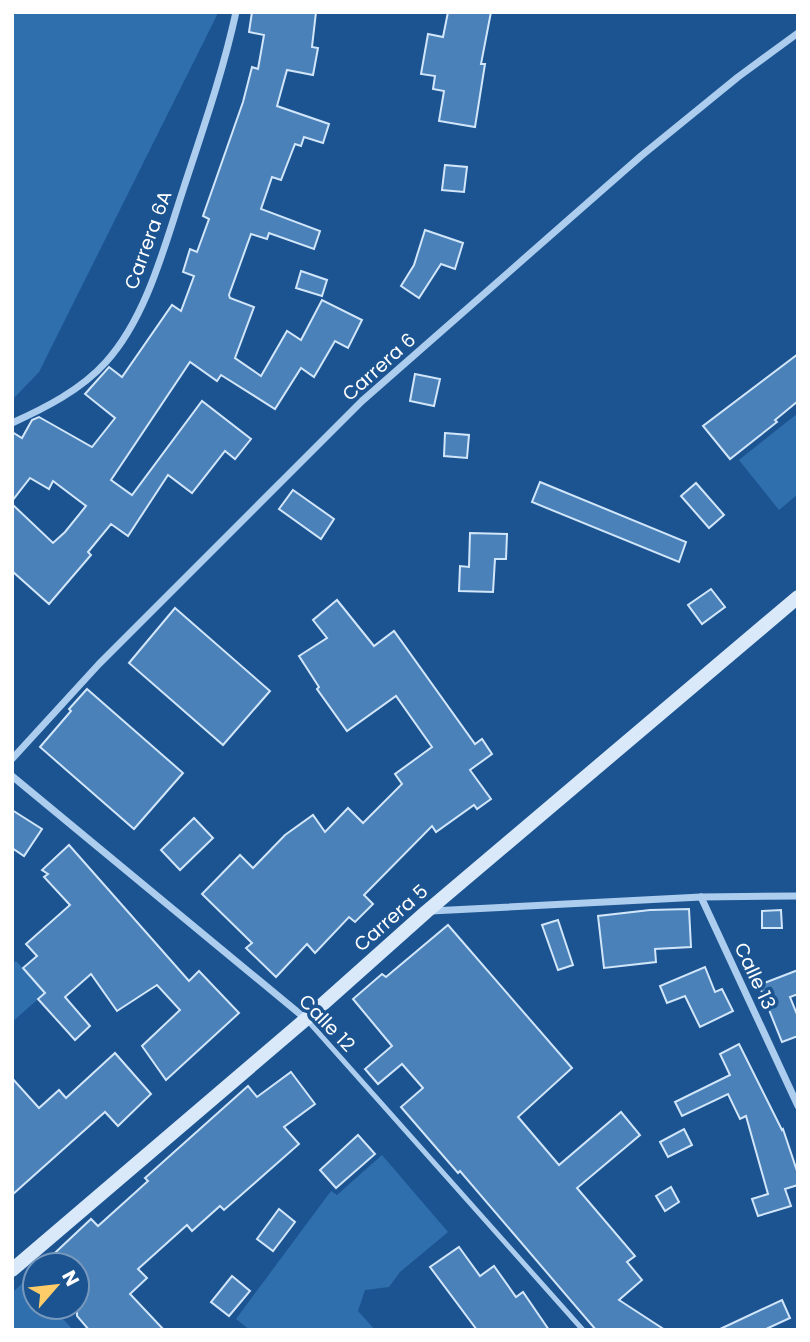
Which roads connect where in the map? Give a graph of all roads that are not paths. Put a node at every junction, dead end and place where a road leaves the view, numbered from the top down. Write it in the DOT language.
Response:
graph roads {
  1 [pos="236,12"];
  2 [pos="798,33"];
  3 [pos="12,424"];
  4 [pos="798,597"];
  5 [pos="12,759"];
  6 [pos="12,776"];
  7 [pos="798,896"];
  8 [pos="701,897"];
  9 [pos="426,912"];
  10 [pos="306,1019"];
  11 [pos="798,1106"];
  12 [pos="12,1270"];
  13 [pos="583,1330"];
  1 -- 3 [label="street, Carrera 6A"];
  2 -- 5 [label="street, Carrera 6"];
  4 -- 9 [label="street, Carrera 5"];
  6 -- 10 [label="street, Calle 12"];
  7 -- 8 [label="street"];
  8 -- 9 [label="street"];
  8 -- 11 [label="street, Calle 13"];
  9 -- 10 [label="street, Carrera 5"];
  10 -- 12 [label="street, Carrera 5"];
  10 -- 13 [label="lane, Calle 12"];
}
